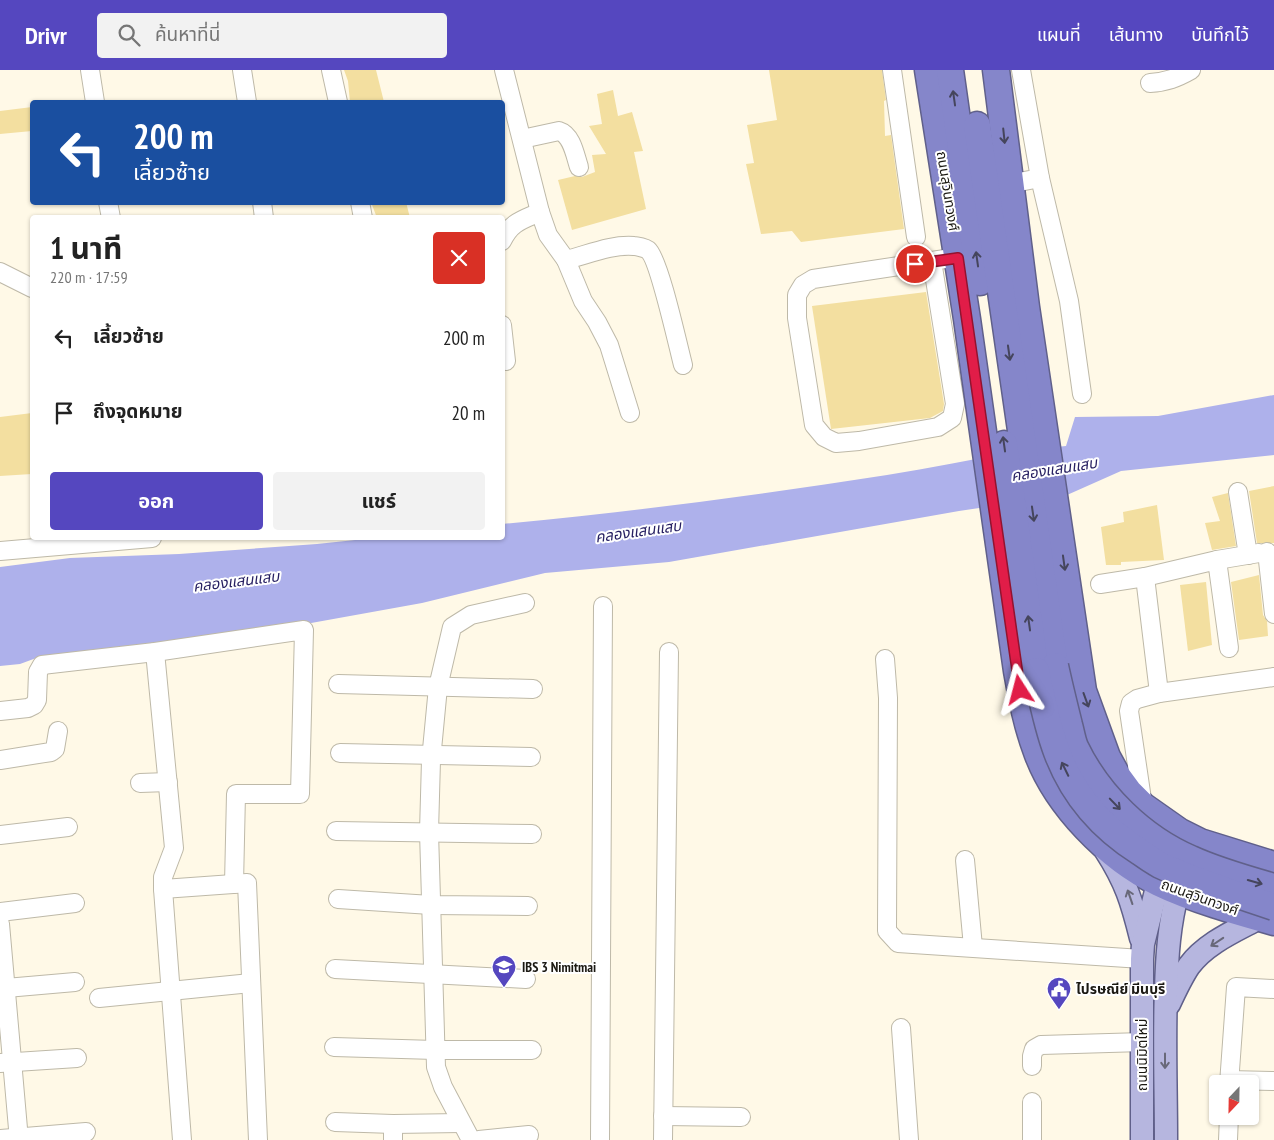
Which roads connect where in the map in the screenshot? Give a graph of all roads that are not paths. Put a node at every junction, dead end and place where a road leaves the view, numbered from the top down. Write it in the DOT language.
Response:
graph roads {
  1 [pos="90,70"];
  2 [pos="242,70"];
  3 [pos="331,70"];
  4 [pos="504,70"];
  5 [pos="892,70"];
  6 [pos="928,70"];
  7 [pos="950,70"];
  8 [pos="968,70"];
  9 [pos="996,70"];
  10 [pos="1021,70"];
  11 [pos="1191,70"];
  12 [pos="1150,84"];
  13 [pos="95,100"];
  14 [pos="247,100"];
  15 [pos="338,100"];
  16 [pos="522,139"];
  17 [pos="579,167"];
  18 [pos="1040,178"];
  19 [pos="1009,184"];
  20 [pos="540,212"];
  21 [pos="505,235"];
  22 [pos="916,236"];
  23 [pos="958,258"];
  24 [pos="566,260"];
  25 [pos="932,262"];
  26 [pos="0,272"];
  27 [pos="30,287"];
  28 [pos="505,352"];
  29 [pos="506,361"];
  30 [pos="683,365"];
  31 [pos="1082,394"];
  32 [pos="630,413"];
  33 [pos="1238,492"];
  34 [pos="111,540"];
  35 [pos="0,551"];
  36 [pos="1270,551"];
  37 [pos="1248,555"];
  38 [pos="1217,560"];
  39 [pos="1145,577"];
  40 [pos="1100,584"];
  41 [pos="525,603"];
  42 [pos="603,606"];
  43 [pos="1274,614"];
  44 [pos="1229,648"];
  45 [pos="155,652"];
  46 [pos="669,652"];
  47 [pos="885,659"];
  48 [pos="1274,677"];
  49 [pos="338,684"];
  50 [pos="438,687"];
  51 [pos="533,689"];
  52 [pos="1159,693"];
  53 [pos="0,711"];
  54 [pos="58,731"];
  55 [pos="340,753"];
  56 [pos="431,754"];
  57 [pos="531,757"];
  58 [pos="0,760"];
  59 [pos="168,782"];
  60 [pos="140,783"];
  61 [pos="1143,806"];
  62 [pos="68,827"];
  63 [pos="336,831"];
  64 [pos="429,832"];
  65 [pos="532,834"];
  66 [pos="0,835"];
  67 [pos="1190,837"];
  68 [pos="1099,840"];
  69 [pos="965,860"];
  70 [pos="1274,865"];
  71 [pos="234,884"];
  72 [pos="1168,887"];
  73 [pos="1274,887"];
  74 [pos="163,889"];
  75 [pos="338,899"];
  76 [pos="75,904"];
  77 [pos="431,905"];
  78 [pos="528,906"];
  79 [pos="0,912"];
  80 [pos="1269,916"];
  81 [pos="0,924"];
  82 [pos="972,947"];
  83 [pos="1142,952"];
  84 [pos="335,969"];
  85 [pos="433,973"];
  86 [pos="526,979"];
  87 [pos="3,980"];
  88 [pos="75,982"];
  89 [pos="251,982"];
  90 [pos="1274,989"];
  91 [pos="171,992"];
  92 [pos="99,998"];
  93 [pos="1165,1012"];
  94 [pos="901,1028"];
  95 [pos="1143,1042"];
  96 [pos="334,1047"];
  97 [pos="435,1050"];
  98 [pos="532,1050"];
  99 [pos="77,1058"];
  100 [pos="6,1063"];
  101 [pos="1032,1066"];
  102 [pos="1230,1075"];
  103 [pos="1259,1081"];
  104 [pos="1274,1081"];
  105 [pos="1032,1102"];
  106 [pos="663,1116"];
  107 [pos="741,1117"];
  108 [pos="334,1122"];
  109 [pos="461,1123"];
  110 [pos="1229,1125"];
  111 [pos="86,1132"];
  112 [pos="393,1132"];
  113 [pos="529,1135"];
  114 [pos="0,1139"];
  115 [pos="19,1139"];
  116 [pos="182,1140"];
  117 [pos="258,1140"];
  118 [pos="471,1140"];
  119 [pos="479,1140"];
  120 [pos="600,1140"];
  121 [pos="663,1140"];
  122 [pos="909,1140"];
  123 [pos="1032,1140"];
  124 [pos="1142,1140"];
  125 [pos="1166,1140"];
  126 [pos="1228,1140"];
  1 -- 13 [label="street"];
  2 -- 14 [label="street"];
  3 -- 15 [label="street"];
  4 -- 16 [label="street"];
  5 -- 22 [label="street"];
  6 -- 23 [label="highway, ถนนสุวินทวงศ์"];
  80 -- 7 [label="highway, ถนนสุวินทวงศ์, one-way, bridge"];
  8 -- 73 [label="highway, one-way, bridge"];
  9 -- 19 [label="highway, one-way"];
  10 -- 18 [label="street"];
  11 -- 12 [label="street"];
  16 -- 17 [label="street"];
  16 -- 20 [label="street"];
  18 -- 19 [label="street"];
  18 -- 31 [label="street"];
  19 -- 61 [label="highway, one-way"];
  20 -- 21 [label="street"];
  20 -- 24 [label="street"];
  23 -- 25 [label="street"];
  23 -- 68 [label="highway, ถนนสุวินทวงศ์"];
  24 -- 30 [label="street"];
  24 -- 32 [label="street"];
  25 -- 25 [label="street"];
  26 -- 27 [label="street"];
  28 -- 29 [label="street"];
  33 -- 37 [label="street"];
  34 -- 35 [label="street"];
  36 -- 37 [label="street"];
  36 -- 43 [label="street"];
  37 -- 38 [label="street"];
  38 -- 39 [label="street"];
  38 -- 44 [label="street"];
  39 -- 40 [label="street"];
  39 -- 52 [label="street"];
  41 -- 50 [label="street"];
  42 -- 120 [label="street"];
  45 -- 53 [label="street"];
  45 -- 59 [label="street"];
  45 -- 71 [label="street"];
  46 -- 106 [label="street"];
  47 -- 82 [label="street"];
  48 -- 52 [label="street"];
  49 -- 50 [label="street"];
  50 -- 51 [label="street"];
  50 -- 56 [label="street"];
  52 -- 61 [label="street"];
  54 -- 58 [label="street"];
  55 -- 56 [label="street"];
  56 -- 57 [label="street"];
  56 -- 64 [label="street"];
  59 -- 60 [label="street"];
  59 -- 74 [label="street"];
  61 -- 67 [label="highway"];
  62 -- 66 [label="street"];
  63 -- 64 [label="street"];
  64 -- 65 [label="street"];
  64 -- 77 [label="street"];
  67 -- 70 [label="highway"];
  67 -- 72 [label="highway"];
  68 -- 72 [label="highway, ถนนสุวินทวงศ์"];
  83 -- 68 [label="main road, one-way"];
  69 -- 82 [label="street"];
  71 -- 74 [label="street"];
  71 -- 89 [label="street"];
  72 -- 80 [label="highway, ถนนสุวินทวงศ์"];
  72 -- 83 [label="main road, ถนนนิมิตใหม่"];
  72 -- 93 [label="main road, ถนนนิมิตใหม่"];
  74 -- 91 [label="street"];
  75 -- 77 [label="street"];
  76 -- 79 [label="street"];
  77 -- 78 [label="street"];
  77 -- 85 [label="street"];
  80 -- 93 [label="main road, one-way"];
  81 -- 87 [label="street"];
  82 -- 83 [label="street"];
  83 -- 95 [label="main road, ถนนนิมิตใหม่"];
  84 -- 85 [label="street"];
  85 -- 86 [label="street"];
  85 -- 97 [label="street"];
  87 -- 88 [label="street"];
  87 -- 100 [label="street"];
  89 -- 91 [label="street"];
  89 -- 117 [label="street"];
  90 -- 102 [label="street"];
  91 -- 92 [label="street"];
  91 -- 116 [label="street"];
  93 -- 125 [label="main road, ถนนนิมิตใหม่, one-way"];
  94 -- 122 [label="street"];
  95 -- 101 [label="street"];
  95 -- 124 [label="main road, ถนนนิมิตใหม่"];
  96 -- 97 [label="street"];
  97 -- 98 [label="street"];
  97 -- 109 [label="street"];
  99 -- 100 [label="street"];
  100 -- 115 [label="street"];
  103 -- 104 [label="street"];
  105 -- 123 [label="street"];
  106 -- 107 [label="street"];
  106 -- 121 [label="street"];
  108 -- 112 [label="street"];
  109 -- 112 [label="street"];
  109 -- 118 [label="street"];
  110 -- 126 [label="street"];
  111 -- 115 [label="street"];
  113 -- 119 [label="street"];
  114 -- 115 [label="street"];
}
